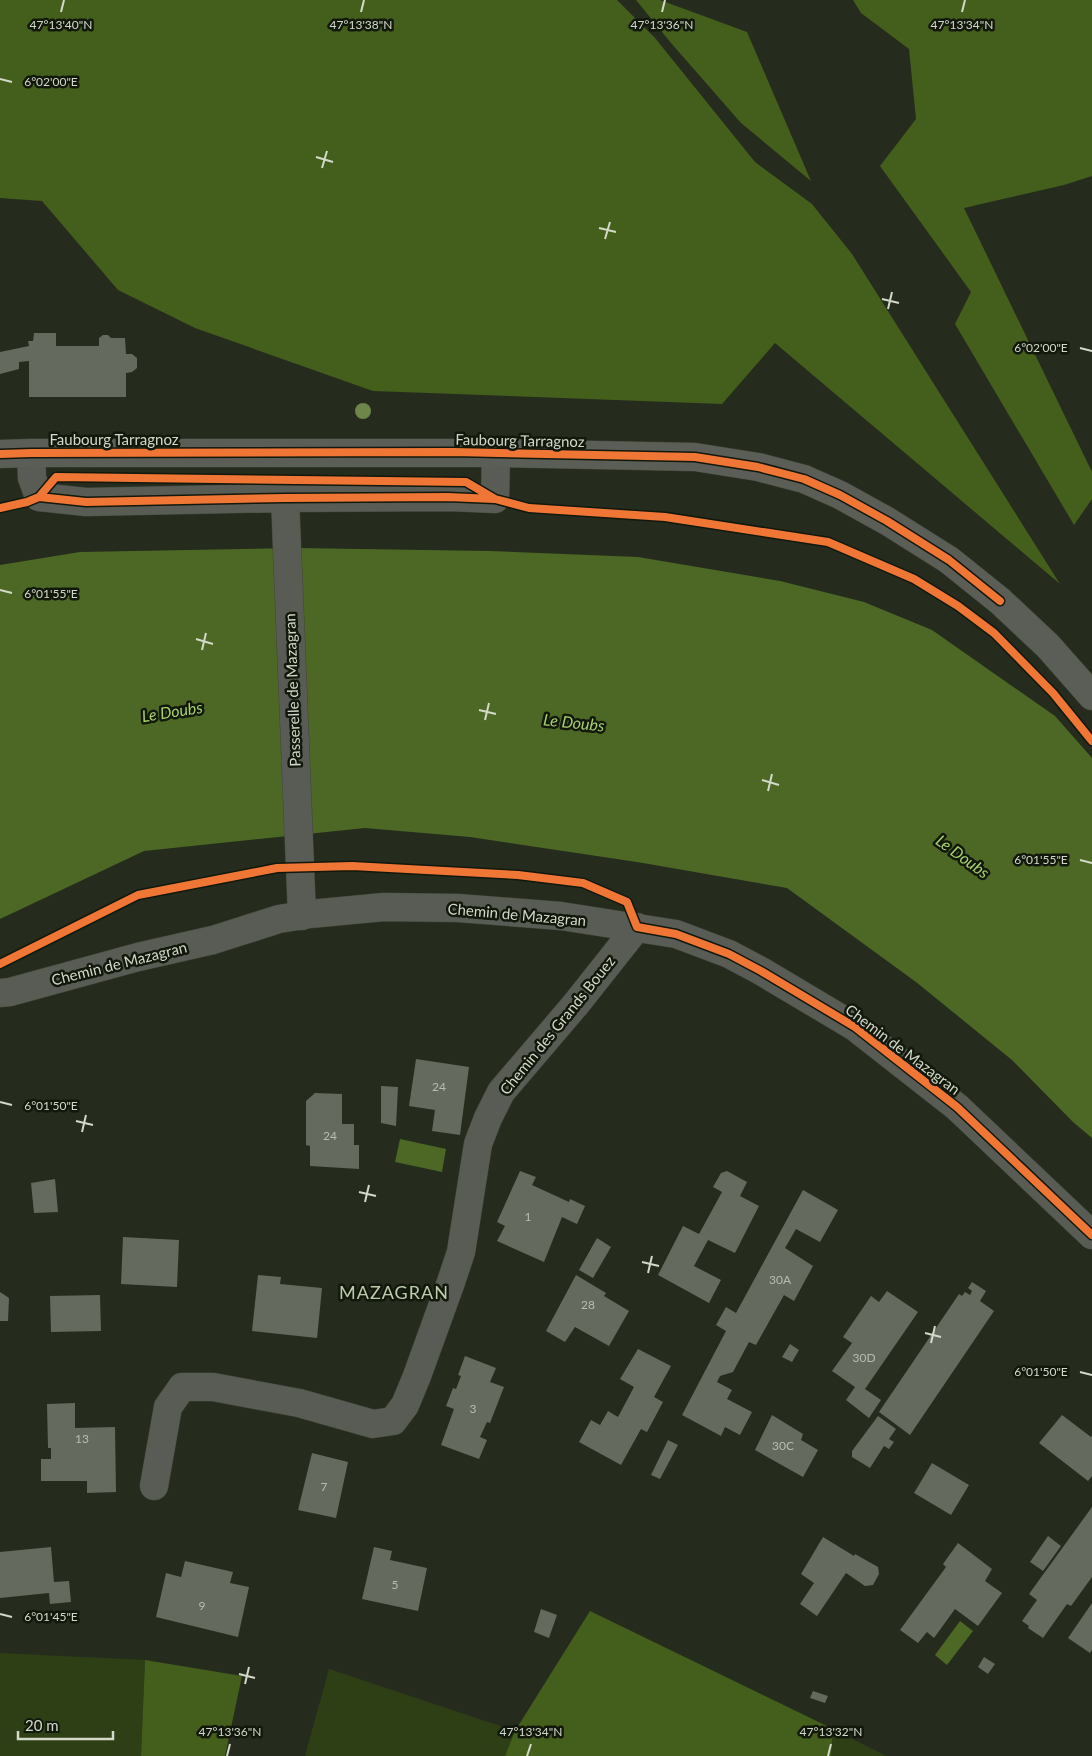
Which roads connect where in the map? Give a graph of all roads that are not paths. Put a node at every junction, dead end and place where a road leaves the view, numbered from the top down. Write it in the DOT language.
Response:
graph roads {
  1 [pos="496,452"];
  2 [pos="31,453"];
  3 [pos="0,454"];
  4 [pos="285,511"];
  5 [pos="1092,696"];
  6 [pos="302,916"];
  7 [pos="637,927"];
  8 [pos="0,993"];
  9 [pos="1092,1235"];
  10 [pos="154,1486"];
  1 -- 2 [label="main road, Faubourg Tarragnoz"];
  1 -- 4 [label="street"];
  1 -- 5 [label="main road, Faubourg Tarragnoz"];
  2 -- 3 [label="main road, Faubourg Tarragnoz"];
  2 -- 4 [label="street"];
  4 -- 6 [label="street, Passerelle de Mazagran"];
  6 -- 7 [label="street, Chemin de Mazagran"];
  6 -- 8 [label="street, Chemin de Mazagran"];
  7 -- 9 [label="street, Chemin de Mazagran"];
  7 -- 10 [label="street, Chemin des Grands Bouez"];
}
